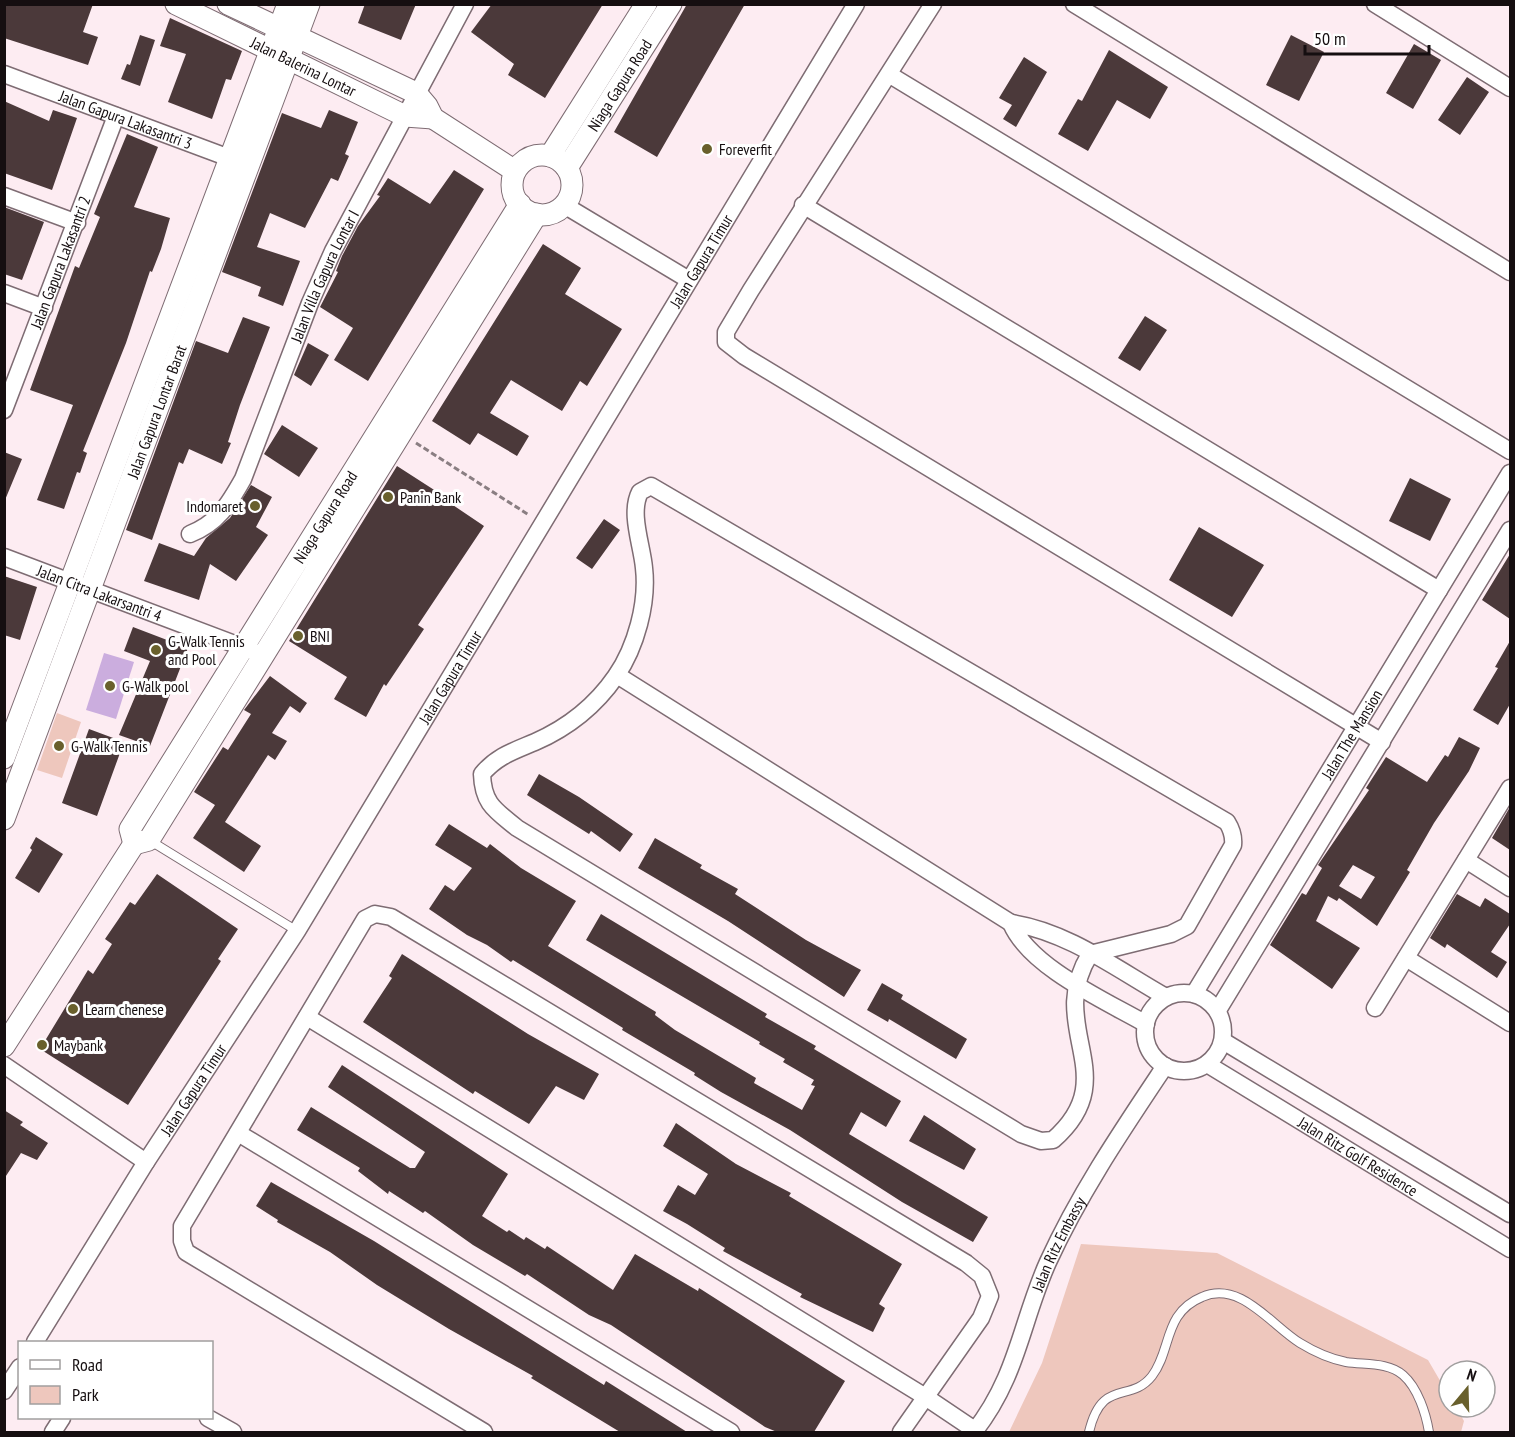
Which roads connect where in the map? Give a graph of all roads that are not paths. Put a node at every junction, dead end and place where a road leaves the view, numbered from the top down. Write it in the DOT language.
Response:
graph roads {
  1 [pos="176,4"];
  2 [pos="228,4"];
  3 [pos="288,4"];
  4 [pos="309,4"];
  5 [pos="646,4"];
  6 [pos="671,4"];
  7 [pos="933,4"];
  8 [pos="1074,4"];
  9 [pos="1376,4"];
  10 [pos="852,6"];
  11 [pos="462,7"];
  12 [pos="288,33"];
  13 [pos="280,54"];
  14 [pos="4,74"];
  15 [pos="890,75"];
  16 [pos="1510,87"];
  17 [pos="416,93"];
  18 [pos="116,116"];
  19 [pos="405,116"];
  20 [pos="433,118"];
  21 [pos="559,162"];
  22 [pos="240,163"];
  23 [pos="515,171"];
  24 [pos="4,196"];
  25 [pos="564,205"];
  26 [pos="803,205"];
  27 [pos="528,209"];
  28 [pos="77,223"];
  29 [pos="1510,272"];
  30 [pos="689,280"];
  31 [pos="4,293"];
  32 [pos="44,308"];
  33 [pos="4,410"];
  34 [pos="1510,451"];
  35 [pos="1510,473"];
  36 [pos="1510,530"];
  37 [pos="190,534"];
  38 [pos="4,557"];
  39 [pos="70,582"];
  40 [pos="91,590"];
  41 [pos="1439,590"];
  42 [pos="253,651"];
  43 [pos="617,675"];
  44 [pos="1357,726"];
  45 [pos="1382,742"];
  46 [pos="4,758"];
  47 [pos="1510,788"];
  48 [pos="4,819"];
  49 [pos="137,838"];
  50 [pos="1466,860"];
  51 [pos="1510,888"];
  52 [pos="1011,923"];
  53 [pos="297,931"];
  54 [pos="1090,954"];
  55 [pos="1406,958"];
  56 [pos="1076,984"];
  57 [pos="1194,994"];
  58 [pos="1166,997"];
  59 [pos="1375,1008"];
  60 [pos="1218,1011"];
  61 [pos="307,1017"];
  62 [pos="1510,1023"];
  63 [pos="1146,1024"];
  64 [pos="1223,1041"];
  65 [pos="4,1046"];
  66 [pos="1207,1064"];
  67 [pos="4,1065"];
  68 [pos="1165,1066"];
  69 [pos="238,1133"];
  70 [pos="146,1162"];
  71 [pos="1510,1214"];
  72 [pos="1510,1249"];
  73 [pos="35,1341"];
  74 [pos="18,1370"];
  75 [pos="4,1391"];
  76 [pos="924,1396"];
  77 [pos="61,1419"];
  78 [pos="210,1419"];
  79 [pos="53,1432"];
  80 [pos="233,1432"];
  81 [pos="484,1432"];
  82 [pos="731,1432"];
  83 [pos="901,1432"];
  84 [pos="975,1432"];
  85 [pos="1089,1432"];
  86 [pos="1429,1432"];
  1 -- 13 [label="street, Jalan Balerina Lontar"];
  2 -- 12 [label="street, Jalan Balerina Lontar"];
  3 -- 12 [label="street, Jalan Gapura Lontar Barat"];
  4 -- 12 [label="street, Jalan Gapura Lontar Barat"];
  5 -- 21 [label="street, Niaga Gapura Road"];
  6 -- 21 [label="street, Niaga Gapura Road"];
  7 -- 15 [label="street"];
  8 -- 29 [label="street"];
  9 -- 16 [label="street"];
  10 -- 30 [label="street, Jalan Gapura Timur"];
  11 -- 17 [label="street, Jalan Villa Gapura Lontar I"];
  12 -- 13 [label="street, Jalan Gapura Lontar Barat"];
  12 -- 17 [label="street, Jalan Balerina Lontar"];
  13 -- 19 [label="street, Jalan Balerina Lontar"];
  13 -- 22 [label="street, Jalan Gapura Lontar Barat"];
  14 -- 18 [label="street, Jalan Gapura Lakasantri 3"];
  15 -- 26 [label="street"];
  15 -- 34 [label="street"];
  17 -- 19 [label="street, Jalan Villa Gapura Lontar I"];
  17 -- 20 [label="street, Jalan Balerina Lontar"];
  18 -- 22 [label="street, Jalan Gapura Lakasantri 3"];
  18 -- 28 [label="street, Jalan Gapura Lakasantri 2"];
  19 -- 20 [label="street, Jalan Balerina Lontar"];
  19 -- 37 [label="street, Jalan Villa Gapura Lontar I"];
  20 -- 23 [label="street, Jalan Balerina Lontar"];
  21 -- 23 [label="street"];
  21 -- 25 [label="street"];
  22 -- 39 [label="street, Jalan Gapura Lontar Barat"];
  22 -- 40 [label="street, Jalan Gapura Lontar Barat"];
  23 -- 27 [label="street"];
  24 -- 28 [label="street"];
  25 -- 27 [label="street"];
  25 -- 30 [label="street"];
  26 -- 41 [label="street"];
  26 -- 44 [label="street"];
  27 -- 42 [label="street, Niaga Gapura Road"];
  27 -- 42 [label="street, Niaga Gapura Road"];
  28 -- 32 [label="street, Jalan Gapura Lakasantri 2"];
  30 -- 53 [label="street, Jalan Gapura Timur"];
  31 -- 32 [label="street"];
  32 -- 33 [label="street, Jalan Gapura Lakasantri 2"];
  35 -- 41 [label="street, Jalan The Mansion"];
  36 -- 45 [label="street, Jalan The Mansion"];
  38 -- 39 [label="street, Jalan Citra Lakarsantri 4"];
  39 -- 40 [label="street, Jalan Citra Lakarsantri 4"];
  39 -- 46 [label="street, Jalan Gapura Lontar Barat"];
  40 -- 42 [label="street, Jalan Citra Lakarsantri 4"];
  40 -- 48 [label="street, Jalan Gapura Lontar Barat"];
  41 -- 44 [label="street, Jalan The Mansion"];
  42 -- 49 [label="street, Niaga Gapura Road"];
  43 -- 52 [label="street"];
  43 -- 54 [label="street"];
  43 -- 56 [label="street"];
  44 -- 45 [label="street"];
  44 -- 57 [label="street, Jalan The Mansion"];
  45 -- 60 [label="street, Jalan The Mansion"];
  47 -- 50 [label="street"];
  49 -- 53 [label="lane"];
  49 -- 65 [label="street, Niaga Gapura Road"];
  50 -- 51 [label="street"];
  50 -- 55 [label="street"];
  52 -- 54 [label="street"];
  52 -- 56 [label="street"];
  53 -- 70 [label="street, Jalan Gapura Timur"];
  54 -- 56 [label="street"];
  54 -- 58 [label="street"];
  55 -- 59 [label="street"];
  55 -- 62 [label="street"];
  56 -- 63 [label="street"];
  57 -- 58 [label="street"];
  57 -- 60 [label="street"];
  58 -- 63 [label="street"];
  60 -- 64 [label="street"];
  61 -- 69 [label="street"];
  61 -- 76 [label="street"];
  61 -- 76 [label="street"];
  63 -- 68 [label="street"];
  64 -- 66 [label="street"];
  64 -- 71 [label="street, Jalan Ritz Golf Residence"];
  66 -- 68 [label="street"];
  66 -- 72 [label="street, Jalan Ritz Golf Residence"];
  67 -- 70 [label="street"];
  68 -- 84 [label="street, Jalan Ritz Embassy"];
  69 -- 81 [label="street"];
  69 -- 82 [label="street"];
  70 -- 73 [label="street, Jalan Gapura Timur"];
  74 -- 75 [label="street"];
  76 -- 83 [label="street"];
  76 -- 84 [label="street"];
  77 -- 79 [label="street"];
  78 -- 80 [label="street"];
  85 -- 86 [label="lane"];
}
